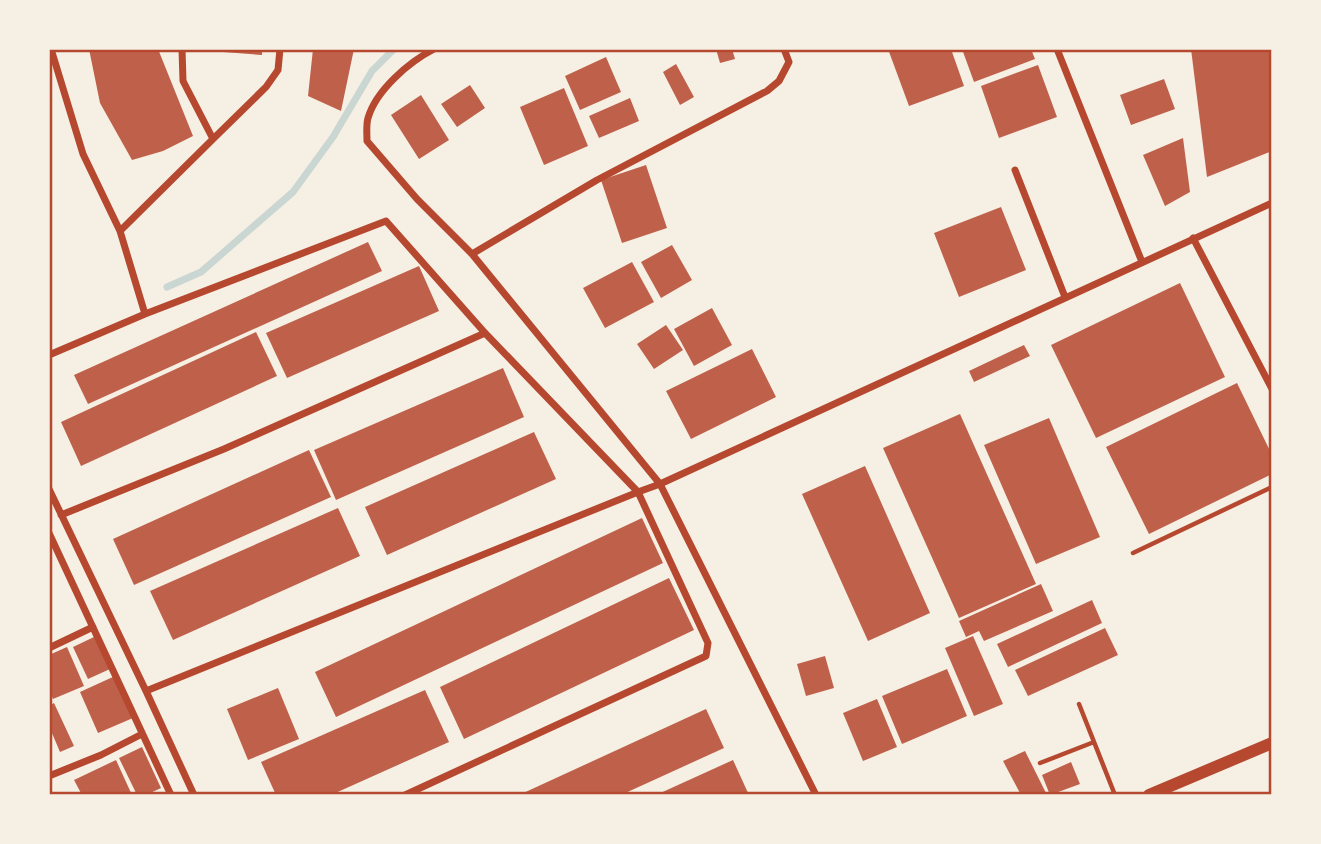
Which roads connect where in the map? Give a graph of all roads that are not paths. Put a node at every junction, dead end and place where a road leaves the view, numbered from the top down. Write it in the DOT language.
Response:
graph roads {
  1 [pos="51,49"];
  2 [pos="182,49"];
  3 [pos="280,49"];
  4 [pos="434,49"];
  5 [pos="784,49"];
  6 [pos="1057,49"];
  7 [pos="213,139"];
  8 [pos="1015,170"];
  9 [pos="1272,202"];
  10 [pos="120,231"];
  11 [pos="1193,237"];
  12 [pos="472,254"];
  13 [pos="1142,262"];
  14 [pos="1065,297"];
  15 [pos="145,314"];
  16 [pos="485,333"];
  17 [pos="49,355"];
  18 [pos="1272,389"];
  19 [pos="660,484"];
  20 [pos="1272,486"];
  21 [pos="49,489"];
  22 [pos="638,492"];
  23 [pos="61,515"];
  24 [pos="49,533"];
  25 [pos="1133,552"];
  26 [pos="93,627"];
  27 [pos="49,648"];
  28 [pos="146,691"];
  29 [pos="1079,704"];
  30 [pos="142,734"];
  31 [pos="1094,742"];
  32 [pos="1272,743"];
  33 [pos="1040,763"];
  34 [pos="49,776"];
  35 [pos="171,795"];
  36 [pos="194,795"];
  37 [pos="405,795"];
  38 [pos="816,795"];
  39 [pos="1115,795"];
  40 [pos="1149,795"];
  1 -- 10 [label="street"];
  2 -- 7 [label="street"];
  3 -- 7 [label="street"];
  4 -- 12 [label="street"];
  5 -- 12 [label="street"];
  6 -- 13 [label="street"];
  7 -- 10 [label="street"];
  8 -- 14 [label="street"];
  9 -- 11 [label="street"];
  10 -- 15 [label="street"];
  11 -- 13 [label="street"];
  11 -- 18 [label="street"];
  12 -- 19 [label="street"];
  13 -- 14 [label="street"];
  14 -- 19 [label="street"];
  15 -- 16 [label="street"];
  15 -- 17 [label="street"];
  16 -- 22 [label="street"];
  16 -- 23 [label="street"];
  19 -- 22 [label="street"];
  19 -- 38 [label="street"];
  20 -- 25 [label="lane"];
  21 -- 23 [label="street"];
  22 -- 28 [label="street"];
  22 -- 37 [label="street"];
  23 -- 28 [label="street"];
  24 -- 26 [label="street"];
  26 -- 27 [label="street"];
  26 -- 30 [label="street"];
  28 -- 36 [label="street"];
  29 -- 31 [label="lane"];
  30 -- 34 [label="street"];
  30 -- 35 [label="street"];
  31 -- 33 [label="lane"];
  31 -- 39 [label="lane"];
  32 -- 40 [label="street"];
}
